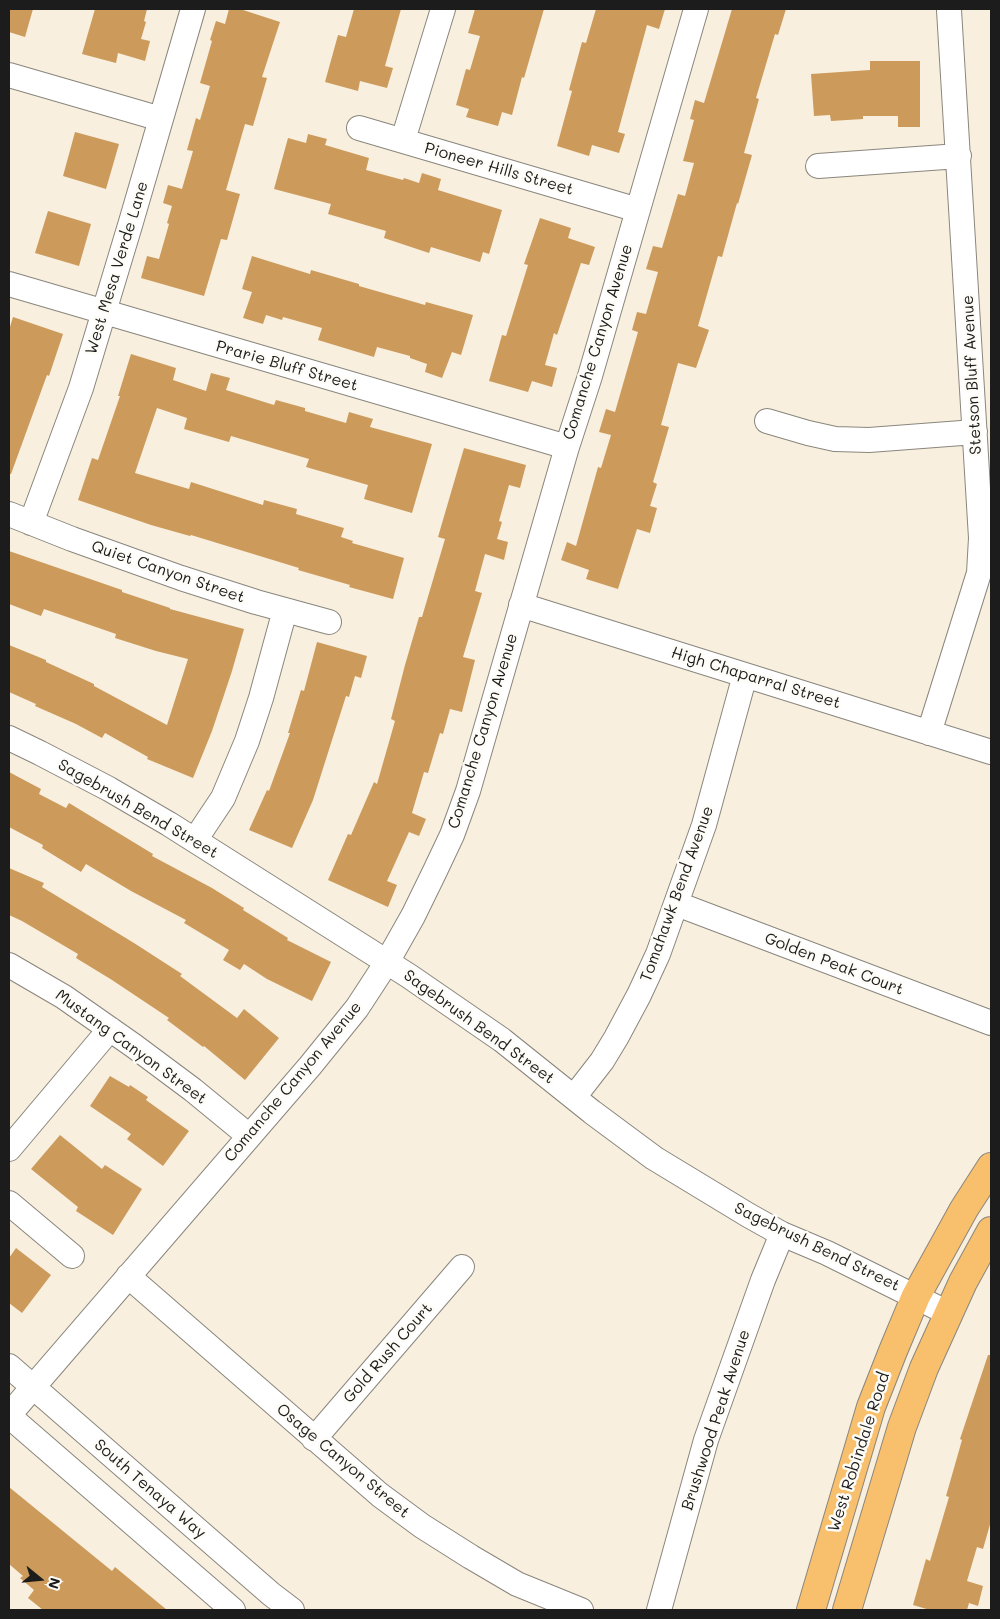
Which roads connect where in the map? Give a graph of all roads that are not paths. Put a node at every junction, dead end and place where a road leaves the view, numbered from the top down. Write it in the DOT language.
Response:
graph roads {
  1 [pos="193,9"];
  2 [pos="443,9"];
  3 [pos="696,9"];
  4 [pos="949,10"];
  5 [pos="9,75"];
  6 [pos="161,119"];
  7 [pos="359,128"];
  8 [pos="403,140"];
  9 [pos="958,156"];
  10 [pos="818,166"];
  11 [pos="638,210"];
  12 [pos="9,284"];
  13 [pos="104,312"];
  14 [pos="766,421"];
  15 [pos="975,432"];
  16 [pos="566,447"];
  17 [pos="9,514"];
  18 [pos="31,523"];
  19 [pos="521,605"];
  20 [pos="285,610"];
  21 [pos="329,622"];
  22 [pos="744,675"];
  23 [pos="929,732"];
  24 [pos="9,738"];
  25 [pos="991,752"];
  26 [pos="195,840"];
  27 [pos="677,904"];
  28 [pos="387,962"];
  29 [pos="9,964"];
  30 [pos="991,1023"];
  31 [pos="110,1029"];
  32 [pos="574,1097"];
  33 [pos="249,1136"];
  34 [pos="9,1149"];
  35 [pos="991,1167"];
  36 [pos="9,1203"];
  37 [pos="991,1231"];
  38 [pos="782,1234"];
  39 [pos="72,1256"];
  40 [pos="462,1267"];
  41 [pos="128,1276"];
  42 [pos="916,1296"];
  43 [pos="948,1313"];
  44 [pos="9,1366"];
  45 [pos="33,1388"];
  46 [pos="9,1416"];
  47 [pos="314,1439"];
  48 [pos="232,1610"];
  49 [pos="292,1610"];
  50 [pos="581,1610"];
  51 [pos="659,1610"];
  52 [pos="811,1610"];
  53 [pos="847,1610"];
  1 -- 6 [label="street, West Mesa Verde Lane"];
  2 -- 8 [label="street"];
  3 -- 11 [label="street, Comanche Canyon Avenue"];
  4 -- 9 [label="street, Stetson Bluff Avenue"];
  5 -- 6 [label="street"];
  6 -- 13 [label="street, West Mesa Verde Lane"];
  7 -- 8 [label="street, Pioneer Hills Street"];
  8 -- 11 [label="street, Pioneer Hills Street"];
  9 -- 10 [label="street"];
  9 -- 15 [label="street, Stetson Bluff Avenue"];
  11 -- 16 [label="street, Comanche Canyon Avenue"];
  12 -- 13 [label="street, Prarie Bluff Street"];
  13 -- 16 [label="street, Prarie Bluff Street"];
  13 -- 18 [label="street, West Mesa Verde Lane"];
  14 -- 15 [label="street"];
  15 -- 23 [label="street, Stetson Bluff Avenue"];
  16 -- 19 [label="street, Comanche Canyon Avenue"];
  17 -- 18 [label="street, Quiet Canyon Street"];
  18 -- 20 [label="street, Quiet Canyon Street"];
  19 -- 22 [label="street, High Chaparral Street"];
  19 -- 28 [label="street, Comanche Canyon Avenue"];
  20 -- 21 [label="street, Quiet Canyon Street"];
  20 -- 26 [label="street"];
  22 -- 23 [label="street, High Chaparral Street"];
  22 -- 27 [label="street, Tomahawk Bend Avenue"];
  23 -- 25 [label="street, High Chaparral Street"];
  24 -- 26 [label="street, Sagebrush Bend Street"];
  26 -- 28 [label="street, Sagebrush Bend Street"];
  27 -- 30 [label="street, Golden Peak Court"];
  27 -- 32 [label="street, Tomahawk Bend Avenue"];
  28 -- 32 [label="street, Sagebrush Bend Street"];
  28 -- 33 [label="street, Comanche Canyon Avenue"];
  29 -- 31 [label="street, Mustang Canyon Street"];
  31 -- 33 [label="street, Mustang Canyon Street"];
  31 -- 34 [label="street"];
  32 -- 38 [label="street, Sagebrush Bend Street"];
  33 -- 41 [label="street, Comanche Canyon Avenue"];
  35 -- 42 [label="main road, West Robindale Road"];
  36 -- 39 [label="street"];
  37 -- 43 [label="main road, West Robindale Road"];
  38 -- 42 [label="street, Sagebrush Bend Street"];
  38 -- 51 [label="street, Brushwood Peak Avenue"];
  40 -- 47 [label="street, Gold Rush Court"];
  41 -- 45 [label="street, Comanche Canyon Avenue"];
  41 -- 47 [label="street, Osage Canyon Street"];
  42 -- 43 [label="street, Sagebrush Bend Street"];
  42 -- 52 [label="main road, West Robindale Road"];
  43 -- 53 [label="main road, West Robindale Road"];
  44 -- 45 [label="street, South Tenaya Way"];
  45 -- 46 [label="street, Comanche Canyon Avenue"];
  45 -- 49 [label="street, South Tenaya Way"];
  46 -- 48 [label="street"];
  47 -- 50 [label="street, Osage Canyon Street"];
}
